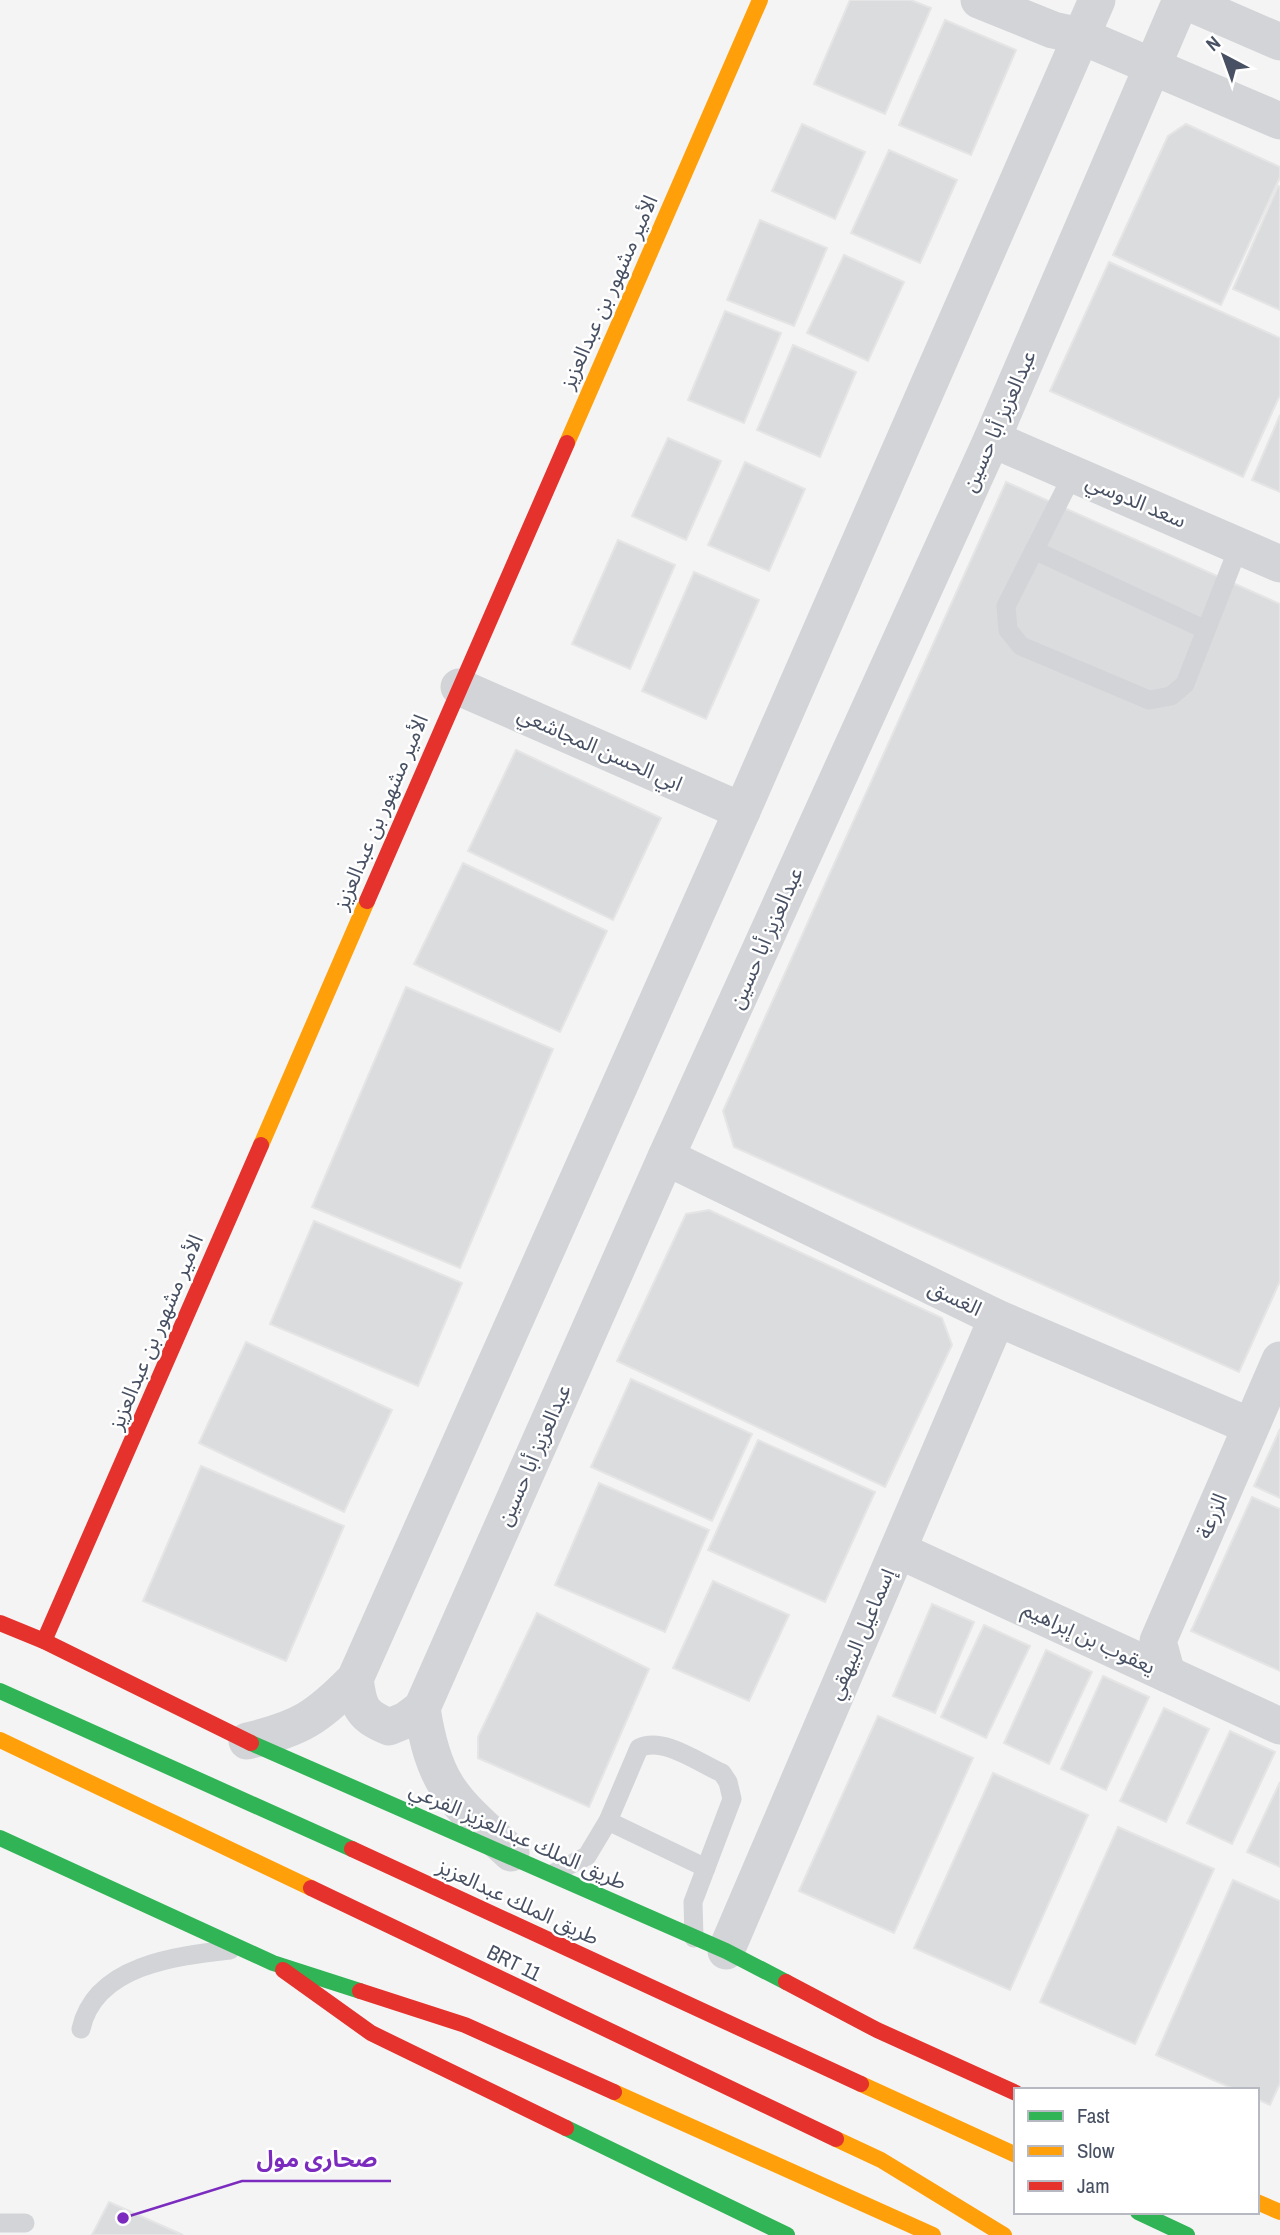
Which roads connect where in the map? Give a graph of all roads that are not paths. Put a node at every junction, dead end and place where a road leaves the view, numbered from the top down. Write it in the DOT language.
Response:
graph roads {
  1 [pos="760,0"];
  2 [pos="979,0"];
  3 [pos="1097,0"];
  4 [pos="1182,0"];
  5 [pos="1081,36"];
  6 [pos="1280,41"];
  7 [pos="1153,65"];
  8 [pos="1280,121"];
  9 [pos="992,439"];
  10 [pos="1073,474"];
  11 [pos="1239,546"];
  12 [pos="1034,550"];
  13 [pos="1280,564"];
  14 [pos="1206,630"];
  15 [pos="459,687"];
  16 [pos="742,811"];
  17 [pos="666,1157"];
  18 [pos="997,1318"];
  19 [pos="1280,1360"];
  20 [pos="1250,1426"];
  21 [pos="898,1550"];
  22 [pos="0,1623"];
  23 [pos="44,1641"];
  24 [pos="1167,1674"];
  25 [pos="355,1679"];
  26 [pos="0,1691"];
  27 [pos="422,1708"];
  28 [pos="1280,1726"];
  29 [pos="0,1740"];
  30 [pos="247,1741"];
  31 [pos="608,1821"];
  32 [pos="0,1839"];
  33 [pos="515,1856"];
  34 [pos="706,1868"];
  35 [pos="554,1873"];
  36 [pos="710,1944"];
  37 [pos="243,1949"];
  38 [pos="272,1963"];
  39 [pos="81,2029"];
  40 [pos="1014,2092"];
  41 [pos="1014,2154"];
  42 [pos="1259,2203"];
  43 [pos="1280,2212"];
  44 [pos="1142,2214"];
  45 [pos="0,2223"];
  46 [pos="25,2224"];
  47 [pos="788,2235"];
  48 [pos="933,2235"];
  49 [pos="1004,2235"];
  50 [pos="1187,2235"];
  1 -- 15 [label="street, الأمير مشهور بن عبدالعزيز"];
  2 -- 5 [label="street"];
  3 -- 5 [label="street"];
  4 -- 6 [label="street"];
  4 -- 7 [label="street, عبدالعزيز أبا حسين"];
  5 -- 7 [label="street"];
  5 -- 16 [label="street"];
  7 -- 8 [label="street"];
  7 -- 9 [label="street, عبدالعزيز أبا حسين"];
  9 -- 10 [label="street, سعد الدوسي"];
  9 -- 17 [label="street, عبدالعزيز أبا حسين"];
  10 -- 11 [label="street, سعد الدوسي"];
  10 -- 12 [label="lane"];
  11 -- 13 [label="street, سعد الدوسي"];
  11 -- 14 [label="lane"];
  12 -- 14 [label="lane"];
  12 -- 14 [label="lane"];
  15 -- 16 [label="street, ابي الحسن المجاشعي"];
  15 -- 23 [label="street, الأمير مشهور بن عبدالعزيز"];
  16 -- 25 [label="street"];
  17 -- 18 [label="street, الغسق"];
  17 -- 27 [label="street, عبدالعزيز أبا حسين"];
  18 -- 20 [label="street, الغسق"];
  18 -- 21 [label="street, إسماعيل البيهقي"];
  19 -- 20 [label="street, الزرعة"];
  20 -- 24 [label="street, الزرعة"];
  21 -- 24 [label="street, يعقوب بن إبراهيم"];
  21 -- 36 [label="street, إسماعيل البيهقي"];
  22 -- 23 [label="street, طريق الملك عبدالعزيز الفرعي"];
  23 -- 30 [label="street, طريق الملك عبدالعزيز الفرعي"];
  24 -- 28 [label="street, يعقوب بن إبراهيم"];
  25 -- 27 [label="street"];
  25 -- 30 [label="street"];
  26 -- 41 [label="street, طريق الملك عبدالعزيز"];
  27 -- 33 [label="street"];
  29 -- 49 [label="street, BRT 11"];
  30 -- 33 [label="street, طريق الملك عبدالعزيز الفرعي"];
  31 -- 34 [label="lane"];
  31 -- 34 [label="lane"];
  31 -- 35 [label="lane"];
  32 -- 37 [label="street"];
  33 -- 35 [label="street, طريق الملك عبدالعزيز الفرعي"];
  34 -- 36 [label="lane"];
  35 -- 36 [label="street, طريق الملك عبدالعزيز الفرعي"];
  36 -- 40 [label="street, طريق الملك عبدالعزيز الفرعي"];
  37 -- 38 [label="street"];
  37 -- 39 [label="lane"];
  38 -- 47 [label="street"];
  38 -- 48 [label="street"];
  42 -- 43 [label="street"];
  44 -- 50 [label="street"];
  45 -- 46 [label="lane"];
}
